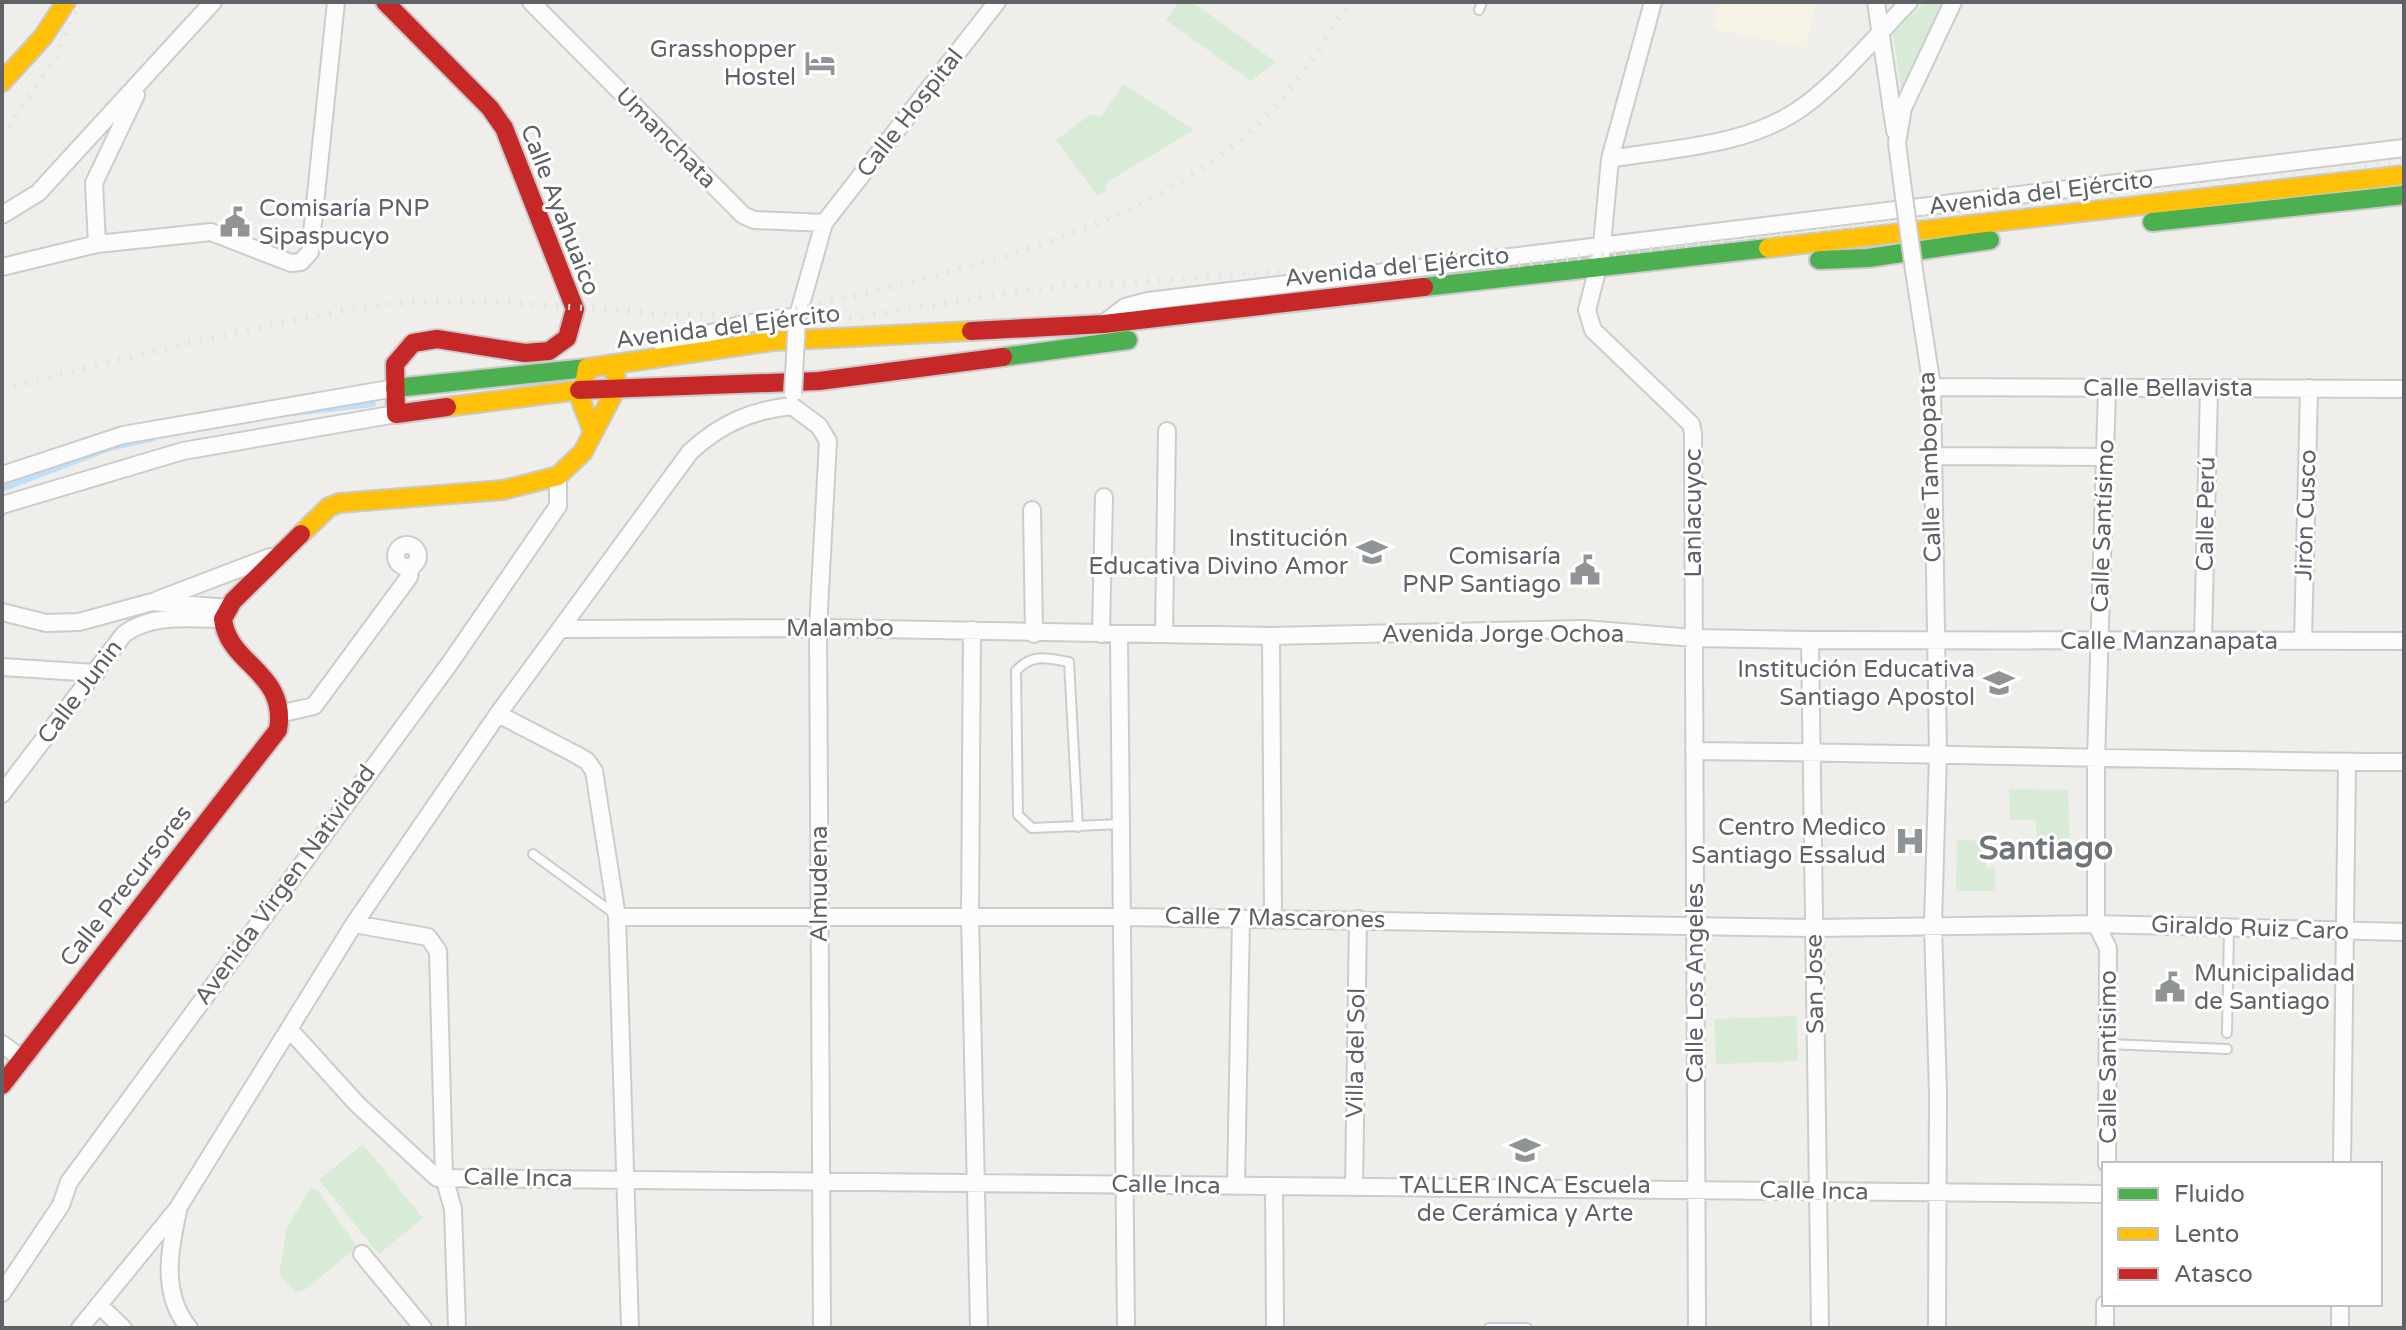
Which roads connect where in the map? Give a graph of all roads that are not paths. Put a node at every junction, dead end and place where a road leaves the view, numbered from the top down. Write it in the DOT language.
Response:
graph roads {
  1 [pos="66,2"];
  2 [pos="213,2"];
  3 [pos="336,2"];
  4 [pos="385,2"];
  5 [pos="531,2"];
  6 [pos="996,2"];
  7 [pos="1653,2"];
  8 [pos="1876,2"];
  9 [pos="1909,2"];
  10 [pos="1953,2"];
  11 [pos="1880,32"];
  12 [pos="2,82"];
  13 [pos="142,82"];
  14 [pos="1897,143"];
  15 [pos="2404,148"];
  16 [pos="1610,159"];
  17 [pos="2404,175"];
  18 [pos="2404,195"];
  19 [pos="2,215"];
  20 [pos="824,223"];
  21 [pos="97,244"];
  22 [pos="1603,245"];
  23 [pos="2,267"];
  24 [pos="1600,283"];
  25 [pos="1423,306"];
  26 [pos="797,318"];
  27 [pos="1104,324"];
  28 [pos="614,365"];
  29 [pos="587,368"];
  30 [pos="617,387"];
  31 [pos="1932,387"];
  32 [pos="395,388"];
  33 [pos="2107,388"];
  34 [pos="2209,388"];
  35 [pos="2309,388"];
  36 [pos="2404,389"];
  37 [pos="579,390"];
  38 [pos="793,400"];
  39 [pos="396,414"];
  40 [pos="1167,431"];
  41 [pos="593,432"];
  42 [pos="1932,456"];
  43 [pos="2105,457"];
  44 [pos="2,475"];
  45 [pos="558,476"];
  46 [pos="1104,497"];
  47 [pos="2,505"];
  48 [pos="1032,510"];
  49 [pos="282,552"];
  50 [pos="411,567"];
  51 [pos="152,602"];
  52 [pos="2,612"];
  53 [pos="226,613"];
  54 [pos="818,628"];
  55 [pos="560,629"];
  56 [pos="972,630"];
  57 [pos="1164,633"];
  58 [pos="1034,634"];
  59 [pos="1101,634"];
  60 [pos="1119,635"];
  61 [pos="1271,636"];
  62 [pos="1693,638"];
  63 [pos="1810,640"];
  64 [pos="1934,640"];
  65 [pos="2099,641"];
  66 [pos="2203,641"];
  67 [pos="2303,641"];
  68 [pos="2404,641"];
  69 [pos="2,667"];
  70 [pos="96,673"];
  71 [pos="283,713"];
  72 [pos="498,714"];
  73 [pos="1694,751"];
  74 [pos="1812,752"];
  75 [pos="1938,753"];
  76 [pos="2096,760"];
  77 [pos="2347,762"];
  78 [pos="2404,762"];
  79 [pos="2,794"];
  80 [pos="1123,824"];
  81 [pos="1078,827"];
  82 [pos="533,854"];
  83 [pos="820,916"];
  84 [pos="617,917"];
  85 [pos="970,917"];
  86 [pos="1123,917"];
  87 [pos="1241,918"];
  88 [pos="1273,918"];
  89 [pos="1358,919"];
  90 [pos="354,924"];
  91 [pos="2096,924"];
  92 [pos="1933,925"];
  93 [pos="1695,926"];
  94 [pos="2229,927"];
  95 [pos="1814,928"];
  96 [pos="2345,931"];
  97 [pos="2404,932"];
  98 [pos="290,1030"];
  99 [pos="2227,1033"];
  100 [pos="2,1044"];
  101 [pos="2108,1044"];
  102 [pos="2227,1049"];
  103 [pos="22,1059"];
  104 [pos="2,1085"];
  105 [pos="2107,1162"];
  106 [pos="2342,1162"];
  107 [pos="444,1177"];
  108 [pos="625,1180"];
  109 [pos="820,1182"];
  110 [pos="975,1183"];
  111 [pos="1124,1185"];
  112 [pos="1236,1186"];
  113 [pos="1274,1186"];
  114 [pos="1354,1187"];
  115 [pos="1696,1190"];
  116 [pos="1817,1191"];
  117 [pos="1938,1192"];
  118 [pos="2102,1194"];
  119 [pos="178,1208"];
  120 [pos="362,1254"];
  121 [pos="2,1293"];
  122 [pos="2105,1306"];
  123 [pos="2340,1306"];
  124 [pos="106,1315"];
  125 [pos="80,1328"];
  126 [pos="123,1328"];
  127 [pos="189,1328"];
  128 [pos="423,1328"];
  129 [pos="457,1328"];
  130 [pos="630,1328"];
  131 [pos="822,1328"];
  132 [pos="979,1328"];
  133 [pos="1126,1328"];
  134 [pos="1275,1328"];
  135 [pos="1489,1328"];
  136 [pos="1527,1328"];
  137 [pos="1697,1328"];
  138 [pos="1820,1328"];
  139 [pos="1937,1328"];
  140 [pos="2105,1328"];
  141 [pos="2340,1328"];
  1 -- 12 [label="main road"];
  2 -- 13 [label="street"];
  3 -- 21 [label="street"];
  4 -- 32 [label="main road, Calle Ayahuaico"];
  5 -- 20 [label="street, Umanchata"];
  6 -- 20 [label="street, Calle Hospital"];
  7 -- 16 [label="street"];
  8 -- 11 [label="street"];
  9 -- 11 [label="street"];
  10 -- 14 [label="street, Calle Tambopata"];
  11 -- 14 [label="street"];
  11 -- 16 [label="street"];
  13 -- 19 [label="street"];
  13 -- 21 [label="street"];
  14 -- 31 [label="street, Calle Tambopata, bridge"];
  15 -- 22 [label="street, Avenida del Ejército"];
  16 -- 22 [label="street"];
  17 -- 24 [label="main road, Avenida del Ejército"];
  18 -- 24 [label="main road, Avenida del Ejército"];
  20 -- 26 [label="street"];
  21 -- 23 [label="street"];
  22 -- 24 [label="street"];
  22 -- 27 [label="street, Avenida del Ejército"];
  24 -- 27 [label="main road, Avenida del Ejército"];
  24 -- 62 [label="street, Lanlacuyoc"];
  25 -- 30 [label="main road, Avenida del Ejército"];
  26 -- 29 [label="street"];
  26 -- 38 [label="street, bridge"];
  27 -- 28 [label="main road, Avenida del Ejército"];
  28 -- 29 [label="main road, Avenida del Ejército"];
  28 -- 30 [label="main road"];
  29 -- 32 [label="main road, Avenida del Ejército"];
  29 -- 37 [label="main road"];
  30 -- 37 [label="main road, Avenida del Ejército"];
  30 -- 41 [label="main road"];
  31 -- 33 [label="street, Calle Bellavista"];
  31 -- 42 [label="street, Calle Tambopata"];
  32 -- 39 [label="main road, Calle Ayahuaico"];
  32 -- 44 [label="street"];
  33 -- 34 [label="street, Calle Bellavista"];
  33 -- 43 [label="street, Calle Santísimo"];
  34 -- 35 [label="street, Calle Bellavista"];
  34 -- 66 [label="street, Calle Perú"];
  35 -- 36 [label="street, Calle Bellavista"];
  35 -- 67 [label="street, Jirón Cusco"];
  37 -- 39 [label="main road, Avenida del Ejército"];
  37 -- 41 [label="main road"];
  38 -- 54 [label="street, Almudena"];
  38 -- 55 [label="street"];
  39 -- 47 [label="street"];
  40 -- 57 [label="street"];
  41 -- 45 [label="main road"];
  42 -- 43 [label="street"];
  42 -- 64 [label="street, Calle Tambopata"];
  43 -- 65 [label="street, Calle Santísimo"];
  45 -- 49 [label="main road"];
  45 -- 121 [label="street, Avenida Virgen Natividad"];
  46 -- 59 [label="street"];
  48 -- 58 [label="street"];
  49 -- 51 [label="street"];
  49 -- 53 [label="main road"];
  50 -- 71 [label="street"];
  51 -- 52 [label="street"];
  51 -- 53 [label="street"];
  53 -- 70 [label="street, Calle Junin"];
  53 -- 71 [label="main road"];
  54 -- 55 [label="street, Malambo"];
  54 -- 56 [label="street, Malambo"];
  54 -- 83 [label="street, Almudena"];
  55 -- 72 [label="street"];
  56 -- 58 [label="street, Malambo"];
  56 -- 85 [label="street"];
  57 -- 60 [label="street, Avenida Jorge Ochoa"];
  57 -- 61 [label="street, Avenida Jorge Ochoa"];
  58 -- 59 [label="street, Malambo"];
  59 -- 60 [label="street, Malambo"];
  60 -- 80 [label="street"];
  61 -- 62 [label="street, Avenida Jorge Ochoa"];
  61 -- 88 [label="street"];
  62 -- 63 [label="street, Avenida Jorge Ochoa"];
  62 -- 73 [label="street, Calle Los Angeles"];
  63 -- 64 [label="street, Avenida Jorge Ochoa"];
  63 -- 74 [label="street, San Jose"];
  64 -- 65 [label="street, Calle Manzanapata"];
  64 -- 75 [label="street, Calle Tambopata"];
  65 -- 66 [label="street, Calle Manzanapata"];
  65 -- 76 [label="street, Calle Santísimo"];
  66 -- 67 [label="street, Calle Manzanapata"];
  67 -- 68 [label="street, Calle Manzanapata"];
  69 -- 70 [label="street"];
  70 -- 79 [label="street, Calle Junin"];
  71 -- 103 [label="main road, Calle Precursores"];
  72 -- 84 [label="street"];
  72 -- 90 [label="street"];
  73 -- 74 [label="street"];
  73 -- 93 [label="street, Calle Los Angeles"];
  74 -- 75 [label="street"];
  74 -- 95 [label="street, San Jose"];
  75 -- 76 [label="street"];
  75 -- 92 [label="street, Calle Tambopata"];
  76 -- 77 [label="street"];
  76 -- 91 [label="street, Calle Santisimo"];
  77 -- 78 [label="street"];
  77 -- 96 [label="street"];
  80 -- 81 [label="lane"];
  80 -- 86 [label="street"];
  81 -- 81 [label="lane"];
  82 -- 84 [label="lane"];
  83 -- 84 [label="street, Calle 7 Mascarones"];
  83 -- 85 [label="street, Calle 7 Mascarones"];
  83 -- 109 [label="street, Almudena"];
  84 -- 108 [label="street"];
  85 -- 86 [label="street, Calle 7 Mascarones"];
  85 -- 110 [label="street"];
  86 -- 87 [label="street, Calle 7 Mascarones"];
  86 -- 111 [label="street"];
  87 -- 88 [label="street, Calle 7 Mascarones"];
  87 -- 112 [label="street"];
  88 -- 89 [label="street, Calle 7 Mascarones"];
  89 -- 93 [label="street, Calle 7 Mascarones"];
  89 -- 114 [label="street, Villa del Sol"];
  90 -- 98 [label="street"];
  90 -- 107 [label="street"];
  91 -- 92 [label="street, Giraldo Ruiz Caro"];
  91 -- 94 [label="street, Giraldo Ruiz Caro"];
  91 -- 101 [label="street, Calle Santisimo"];
  92 -- 95 [label="street, Calle 7 Mascarones"];
  92 -- 117 [label="street"];
  93 -- 95 [label="street, Calle 7 Mascarones"];
  93 -- 115 [label="street, Calle Los Angeles"];
  94 -- 96 [label="street, Giraldo Ruiz Caro"];
  94 -- 99 [label="lane"];
  95 -- 116 [label="street, San Jose"];
  96 -- 97 [label="street, Giraldo Ruiz Caro"];
  96 -- 106 [label="street"];
  98 -- 107 [label="street, Calle Inca"];
  98 -- 119 [label="street"];
  100 -- 103 [label="street"];
  101 -- 102 [label="lane"];
  101 -- 105 [label="street, Calle Santisimo"];
  103 -- 104 [label="main road, Calle Precursores"];
  107 -- 108 [label="street, Calle Inca"];
  107 -- 129 [label="street"];
  108 -- 109 [label="street, Calle Inca"];
  108 -- 130 [label="street"];
  109 -- 110 [label="street, Calle Inca"];
  109 -- 131 [label="street, Almudena"];
  110 -- 111 [label="street, Calle Inca"];
  110 -- 132 [label="street"];
  111 -- 112 [label="street, Calle Inca"];
  111 -- 133 [label="street"];
  112 -- 113 [label="street, Calle Inca"];
  113 -- 114 [label="street, Calle Inca"];
  113 -- 134 [label="street"];
  114 -- 115 [label="street, Calle Inca"];
  115 -- 116 [label="street, Calle Inca"];
  115 -- 137 [label="street, Calle Los Angeles"];
  116 -- 117 [label="street, Calle Inca"];
  116 -- 138 [label="street, San Jose"];
  117 -- 118 [label="street, Calle Inca"];
  117 -- 139 [label="street"];
  119 -- 124 [label="street"];
  119 -- 127 [label="street"];
  120 -- 128 [label="street"];
  122 -- 140 [label="street"];
  123 -- 141 [label="street"];
  124 -- 125 [label="street"];
  124 -- 126 [label="street"];
  135 -- 136 [label="lane"];
}
